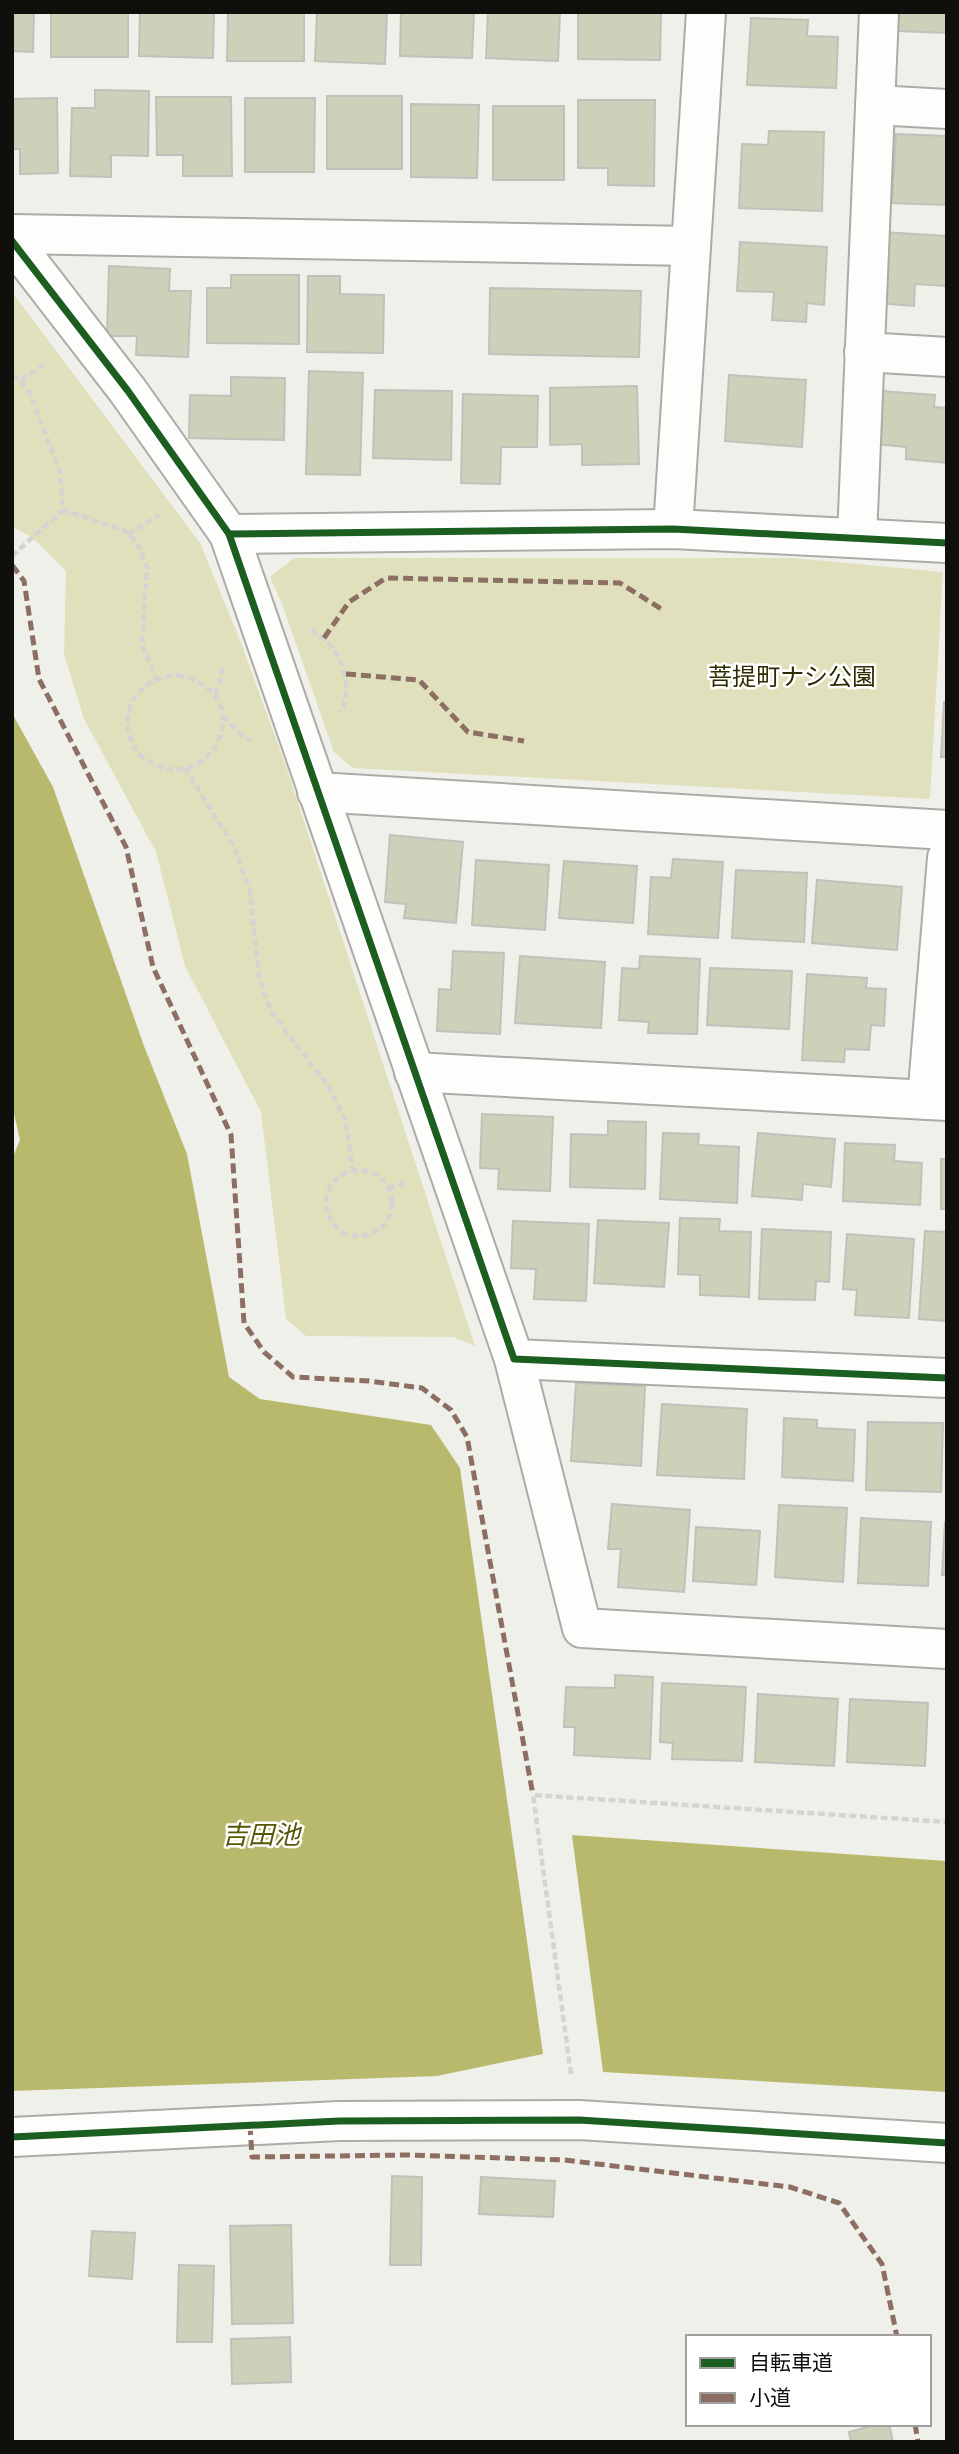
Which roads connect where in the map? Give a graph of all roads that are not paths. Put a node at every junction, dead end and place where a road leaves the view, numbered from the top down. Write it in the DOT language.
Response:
graph roads {
  1 [pos="706,12"];
  2 [pos="879,12"];
  3 [pos="875,105"];
  4 [pos="947,109"];
  5 [pos="12,234"];
  6 [pos="12,241"];
  7 [pos="691,246"];
  8 [pos="864,352"];
  9 [pos="947,357"];
  10 [pos="673,529"];
  11 [pos="229,534"];
  12 [pos="856,538"];
  13 [pos="947,543"];
  14 [pos="317,792"];
  15 [pos="947,830"];
  16 [pos="947,858"];
  17 [pos="414,1072"];
  18 [pos="937,1100"];
  19 [pos="514,1359"];
  20 [pos="947,1378"];
  21 [pos="947,1649"];
  22 [pos="12,2137"];
  23 [pos="947,2143"];
  1 -- 7 [label="street"];
  2 -- 3 [label="street"];
  3 -- 4 [label="street"];
  3 -- 8 [label="street"];
  5 -- 7 [label="street"];
  6 -- 11 [label="street"];
  7 -- 10 [label="street"];
  8 -- 9 [label="street"];
  8 -- 12 [label="street"];
  10 -- 11 [label="street"];
  10 -- 12 [label="street"];
  11 -- 14 [label="street"];
  12 -- 13 [label="street"];
  14 -- 15 [label="street"];
  14 -- 17 [label="street"];
  16 -- 18 [label="street"];
  17 -- 18 [label="street"];
  17 -- 19 [label="street"];
  19 -- 20 [label="street"];
  19 -- 21 [label="street"];
  22 -- 23 [label="street"];
}
